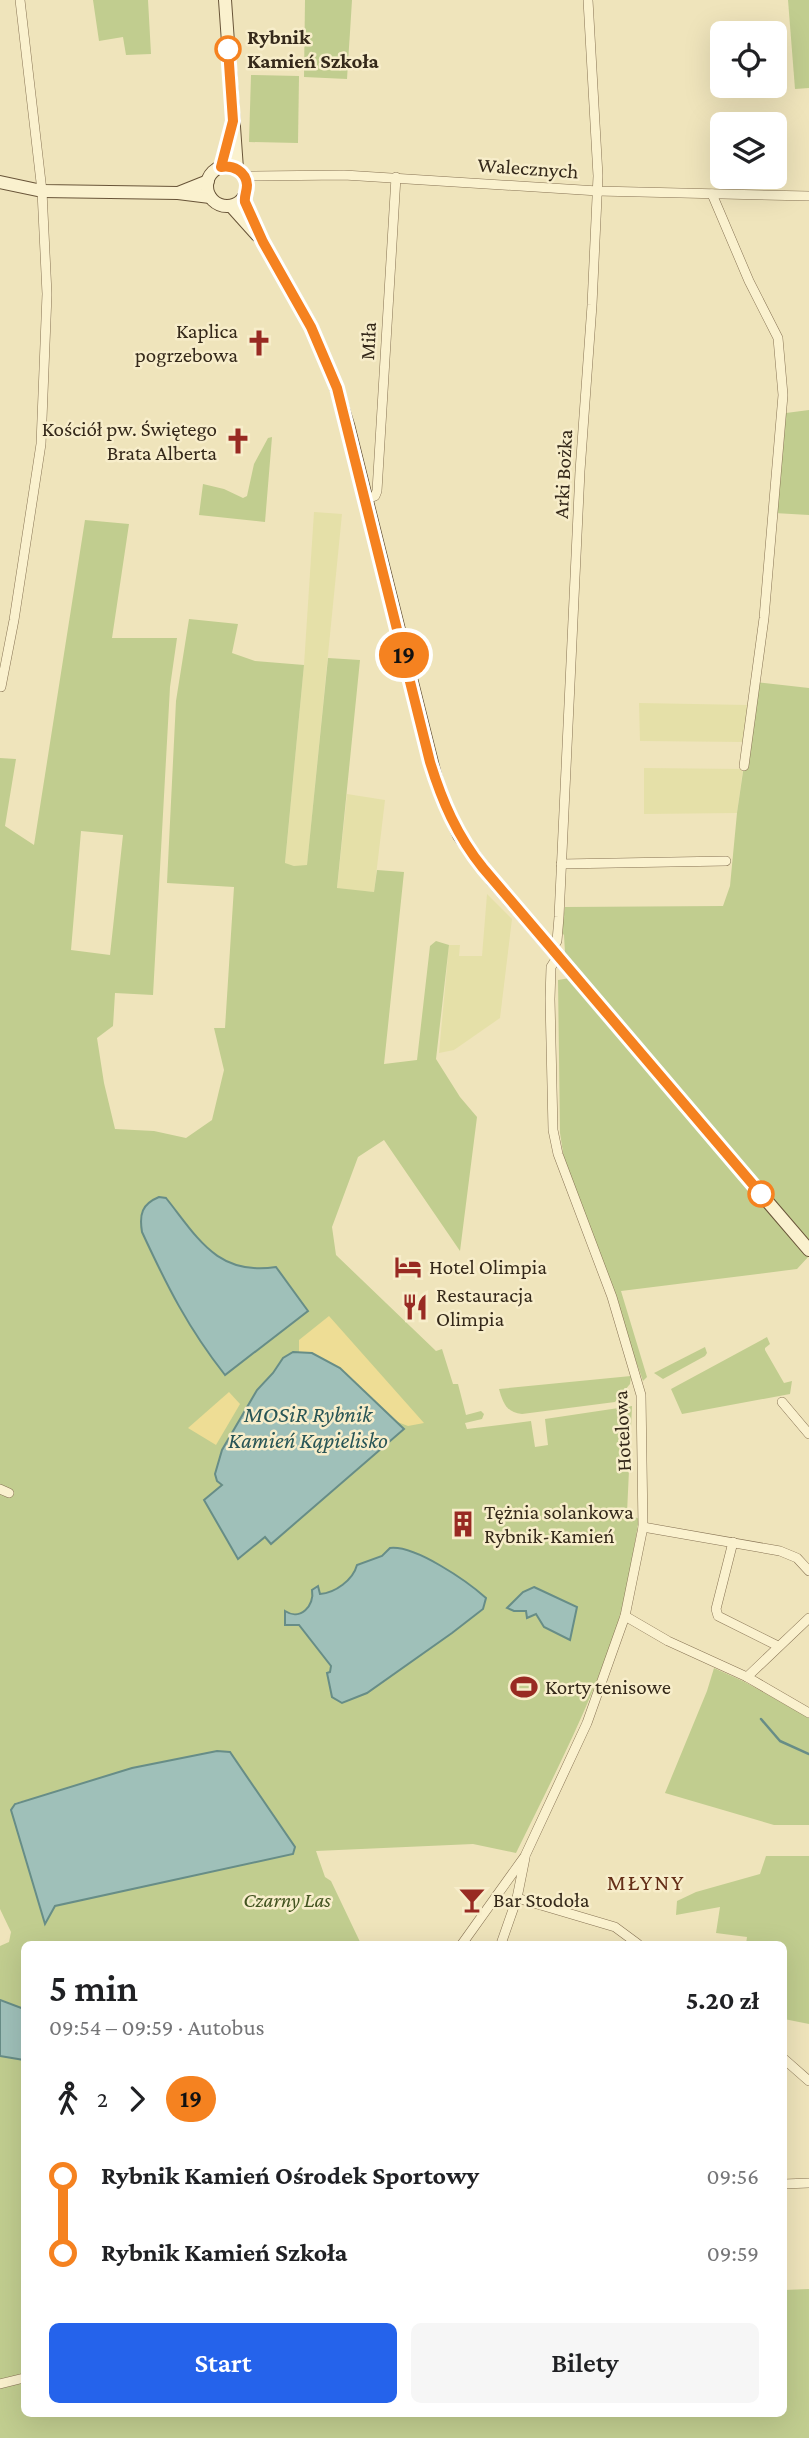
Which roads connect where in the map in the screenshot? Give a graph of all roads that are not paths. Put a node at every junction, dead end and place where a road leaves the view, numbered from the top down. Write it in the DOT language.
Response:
graph roads {
  1 [pos="20,0"];
  2 [pos="225,0"];
  3 [pos="588,0"];
  4 [pos="233,121"];
  5 [pos="221,167"];
  6 [pos="241,173"];
  7 [pos="396,177"];
  8 [pos="208,181"];
  9 [pos="0,182"];
  10 [pos="42,191"];
  11 [pos="598,191"];
  12 [pos="178,193"];
  13 [pos="712,194"];
  14 [pos="809,196"];
  15 [pos="209,197"];
  16 [pos="243,198"];
  17 [pos="231,206"];
  18 [pos="263,242"];
  19 [pos="366,499"];
  20 [pos="1,687"];
  21 [pos="744,766"];
  22 [pos="726,861"];
  23 [pos="561,864"];
  24 [pos="555,953"];
  25 [pos="809,1250"];
  26 [pos="782,1402"];
  27 [pos="809,1434"];
  28 [pos="643,1527"];
  29 [pos="733,1542"];
  30 [pos="809,1571"];
  31 [pos="625,1616"];
  32 [pos="809,1618"];
  33 [pos="778,1646"];
  34 [pos="747,1677"];
  35 [pos="809,1713"];
  36 [pos="525,1856"];
  37 [pos="517,1898"];
  38 [pos="464,1941"];
  39 [pos="502,1941"];
  40 [pos="634,1941"];
  41 [pos="787,2062"];
  42 [pos="809,2081"];
  43 [pos="809,2183"];
  44 [pos="787,2184"];
  45 [pos="21,2379"];
  46 [pos="0,2384"];
  1 -- 10 [label="street"];
  2 -- 4 [label="street"];
  3 -- 11 [label="street, Arki Bożka"];
  4 -- 5 [label="street"];
  4 -- 6 [label="street"];
  5 -- 6 [label="street"];
  5 -- 8 [label="street"];
  6 -- 7 [label="street, Walecznych"];
  6 -- 16 [label="street"];
  7 -- 11 [label="street, Walecznych"];
  7 -- 19 [label="street, Miła"];
  8 -- 12 [label="street"];
  8 -- 15 [label="street"];
  9 -- 10 [label="street"];
  10 -- 12 [label="street"];
  10 -- 20 [label="street"];
  11 -- 13 [label="street, Walecznych"];
  11 -- 23 [label="street, Arki Bożka"];
  12 -- 15 [label="street"];
  13 -- 14 [label="street, Walecznych"];
  13 -- 21 [label="street"];
  15 -- 17 [label="street"];
  16 -- 17 [label="street"];
  16 -- 18 [label="street"];
  17 -- 18 [label="street"];
  18 -- 19 [label="street"];
  19 -- 24 [label="street"];
  22 -- 23 [label="street"];
  23 -- 24 [label="street, Arki Bożka"];
  24 -- 25 [label="street"];
  24 -- 28 [label="street, Hotelowa"];
  26 -- 27 [label="street"];
  28 -- 29 [label="street"];
  28 -- 31 [label="street, Hotelowa"];
  29 -- 30 [label="street"];
  29 -- 33 [label="street"];
  31 -- 34 [label="street"];
  31 -- 36 [label="street, Hotelowa"];
  32 -- 33 [label="street"];
  33 -- 34 [label="street"];
  34 -- 35 [label="street"];
  36 -- 37 [label="street, Hotelowa"];
  36 -- 38 [label="street, Hotelowa"];
  37 -- 39 [label="street, Hotelowa"];
  37 -- 40 [label="street"];
  41 -- 42 [label="street"];
  43 -- 44 [label="street"];
  45 -- 46 [label="street"];
}
